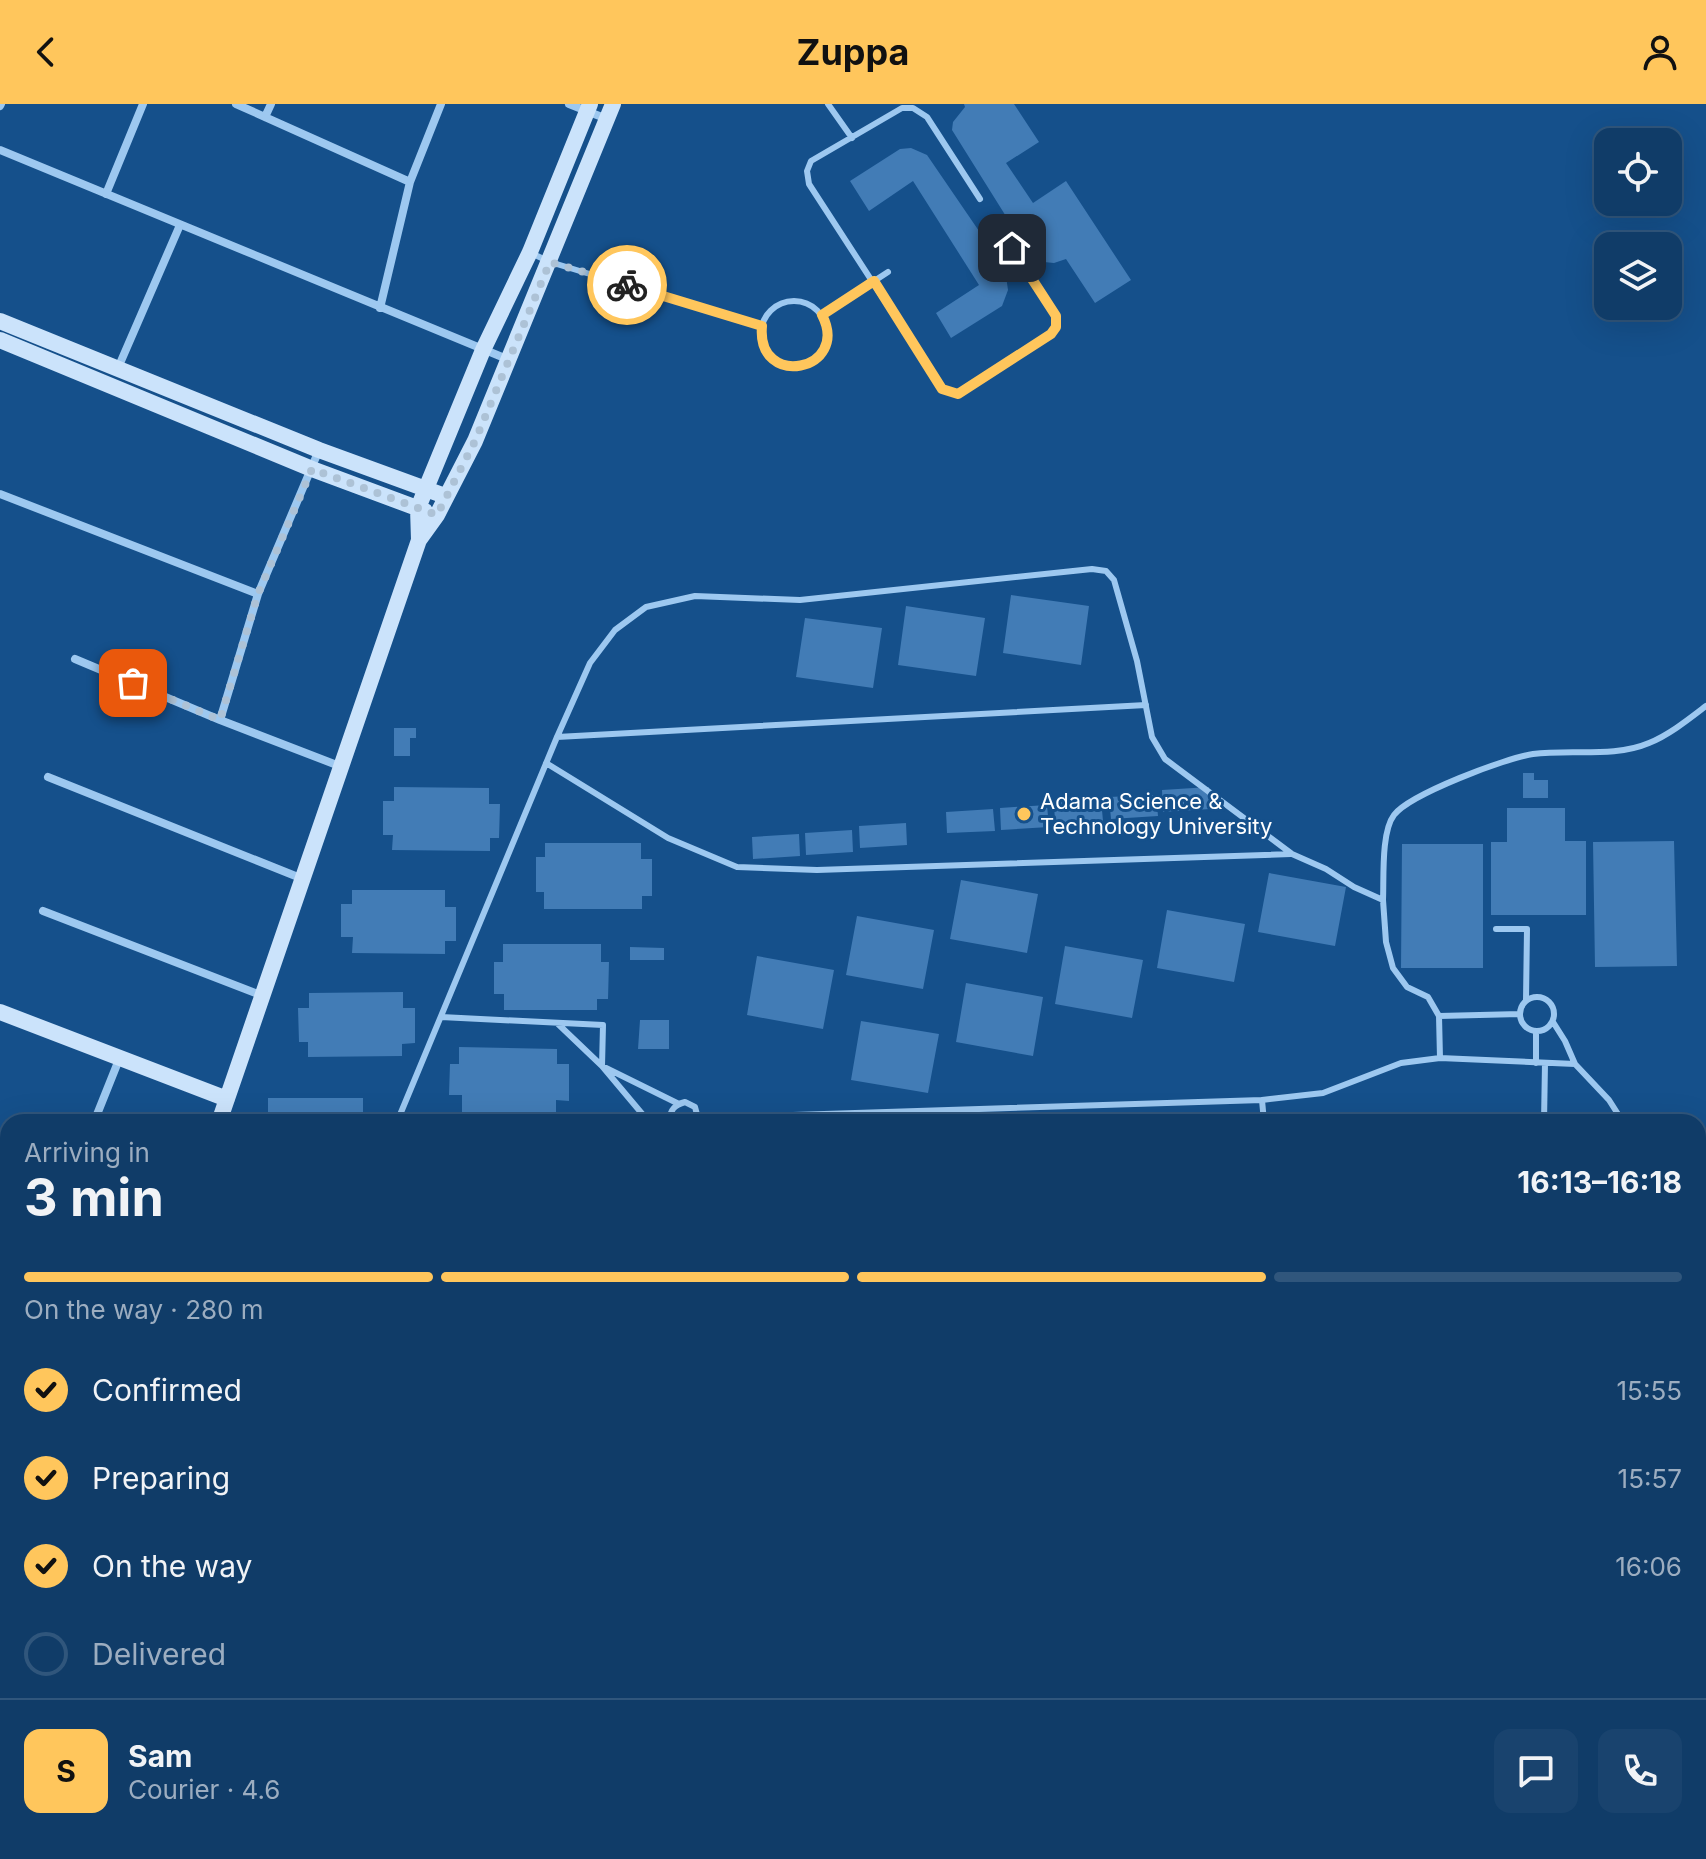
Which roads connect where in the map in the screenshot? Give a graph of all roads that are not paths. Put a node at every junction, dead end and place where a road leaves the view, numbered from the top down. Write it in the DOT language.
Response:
graph roads {
  1 [pos="143,104"];
  2 [pos="236,104"];
  3 [pos="271,104"];
  4 [pos="441,104"];
  5 [pos="569,104"];
  6 [pos="828,104"];
  7 [pos="588,107"];
  8 [pos="610,112"];
  9 [pos="265,117"];
  10 [pos="852,138"];
  11 [pos="0,150"];
  12 [pos="410,182"];
  13 [pos="106,194"];
  14 [pos="980,199"];
  15 [pos="180,225"];
  16 [pos="997,225"];
  17 [pos="530,252"];
  18 [pos="550,262"];
  19 [pos="888,272"];
  20 [pos="874,281"];
  21 [pos="380,308"];
  22 [pos="822,315"];
  23 [pos="0,321"];
  24 [pos="762,326"];
  25 [pos="0,340"];
  26 [pos="483,350"];
  27 [pos="507,359"];
  28 [pos="118,369"];
  29 [pos="319,450"];
  30 [pos="312,469"];
  31 [pos="426,489"];
  32 [pos="0,494"];
  33 [pos="445,496"];
  34 [pos="418,508"];
  35 [pos="437,515"];
  36 [pos="419,540"];
  37 [pos="258,594"];
  38 [pos="75,659"];
  39 [pos="1146,705"];
  40 [pos="1706,706"];
  41 [pos="220,720"];
  42 [pos="557,737"];
  43 [pos="546,763"];
  44 [pos="343,767"];
  45 [pos="48,777"];
  46 [pos="1292,854"];
  47 [pos="304,880"];
  48 [pos="1383,900"];
  49 [pos="43,911"];
  50 [pos="1496,929"];
  51 [pos="263,996"];
  52 [pos="1526,1000"];
  53 [pos="1520,1014"];
  54 [pos="1,1016"];
  55 [pos="1439,1016"];
  56 [pos="441,1017"];
  57 [pos="1553,1022"];
  58 [pos="558,1024"];
  59 [pos="1536,1032"];
  60 [pos="120,1057"];
  61 [pos="1440,1058"];
  62 [pos="1536,1063"];
  63 [pos="1545,1063"];
  64 [pos="1575,1064"];
  65 [pos="602,1066"];
  66 [pos="227,1099"];
  67 [pos="1262,1100"];
  68 [pos="679,1104"];
  69 [pos="97,1114"];
  70 [pos="222,1114"];
  71 [pos="401,1114"];
  72 [pos="642,1114"];
  73 [pos="671,1114"];
  74 [pos="697,1114"];
  75 [pos="868,1114"];
  76 [pos="1263,1114"];
  77 [pos="1544,1114"];
  78 [pos="1618,1114"];
  1 -- 13 [label="street"];
  2 -- 9 [label="street"];
  3 -- 9 [label="street"];
  4 -- 12 [label="street"];
  5 -- 7 [label="street"];
  6 -- 10 [label="lane"];
  7 -- 8 [label="street"];
  7 -- 17 [label="street"];
  8 -- 18 [label="street"];
  9 -- 12 [label="street"];
  10 -- 14 [label="lane"];
  10 -- 20 [label="lane"];
  11 -- 13 [label="street"];
  12 -- 21 [label="street"];
  13 -- 15 [label="street"];
  15 -- 21 [label="street"];
  15 -- 28 [label="street"];
  16 -- 20 [label="lane"];
  17 -- 18 [label="lane"];
  17 -- 26 [label="street"];
  18 -- 24 [label="lane"];
  18 -- 27 [label="street"];
  19 -- 20 [label="lane"];
  20 -- 22 [label="lane"];
  21 -- 26 [label="street"];
  22 -- 24 [label="lane"];
  22 -- 24 [label="lane"];
  23 -- 28 [label="street"];
  25 -- 30 [label="street"];
  26 -- 27 [label="street"];
  26 -- 31 [label="street"];
  27 -- 33 [label="street"];
  28 -- 29 [label="street"];
  29 -- 30 [label="street"];
  29 -- 31 [label="street"];
  30 -- 34 [label="street"];
  30 -- 37 [label="street"];
  31 -- 33 [label="street"];
  31 -- 34 [label="street"];
  32 -- 37 [label="street"];
  33 -- 35 [label="street"];
  34 -- 35 [label="street"];
  34 -- 36 [label="street"];
  35 -- 36 [label="street"];
  36 -- 44 [label="street"];
  37 -- 41 [label="street"];
  38 -- 41 [label="street"];
  39 -- 42 [label="lane"];
  39 -- 42 [label="lane"];
  39 -- 46 [label="lane"];
  40 -- 48 [label="lane"];
  41 -- 44 [label="street"];
  42 -- 43 [label="lane"];
  43 -- 46 [label="lane"];
  43 -- 56 [label="lane"];
  44 -- 47 [label="street"];
  45 -- 47 [label="street"];
  46 -- 48 [label="lane"];
  47 -- 51 [label="street"];
  48 -- 55 [label="lane"];
  49 -- 51 [label="street"];
  50 -- 52 [label="lane"];
  51 -- 66 [label="street"];
  52 -- 53 [label="lane"];
  52 -- 57 [label="lane"];
  53 -- 55 [label="lane"];
  53 -- 59 [label="lane"];
  54 -- 60 [label="street"];
  55 -- 61 [label="lane"];
  56 -- 58 [label="lane"];
  56 -- 71 [label="lane"];
  57 -- 59 [label="lane"];
  57 -- 64 [label="lane"];
  58 -- 65 [label="lane"];
  58 -- 65 [label="lane"];
  59 -- 62 [label="lane"];
  60 -- 66 [label="street"];
  60 -- 69 [label="street"];
  61 -- 62 [label="lane"];
  61 -- 67 [label="lane"];
  62 -- 63 [label="lane"];
  63 -- 64 [label="lane"];
  63 -- 77 [label="lane"];
  64 -- 78 [label="lane"];
  65 -- 68 [label="lane"];
  65 -- 72 [label="lane"];
  66 -- 70 [label="street"];
  67 -- 75 [label="lane"];
  67 -- 76 [label="lane"];
  68 -- 73 [label="lane"];
  68 -- 74 [label="lane"];
}
